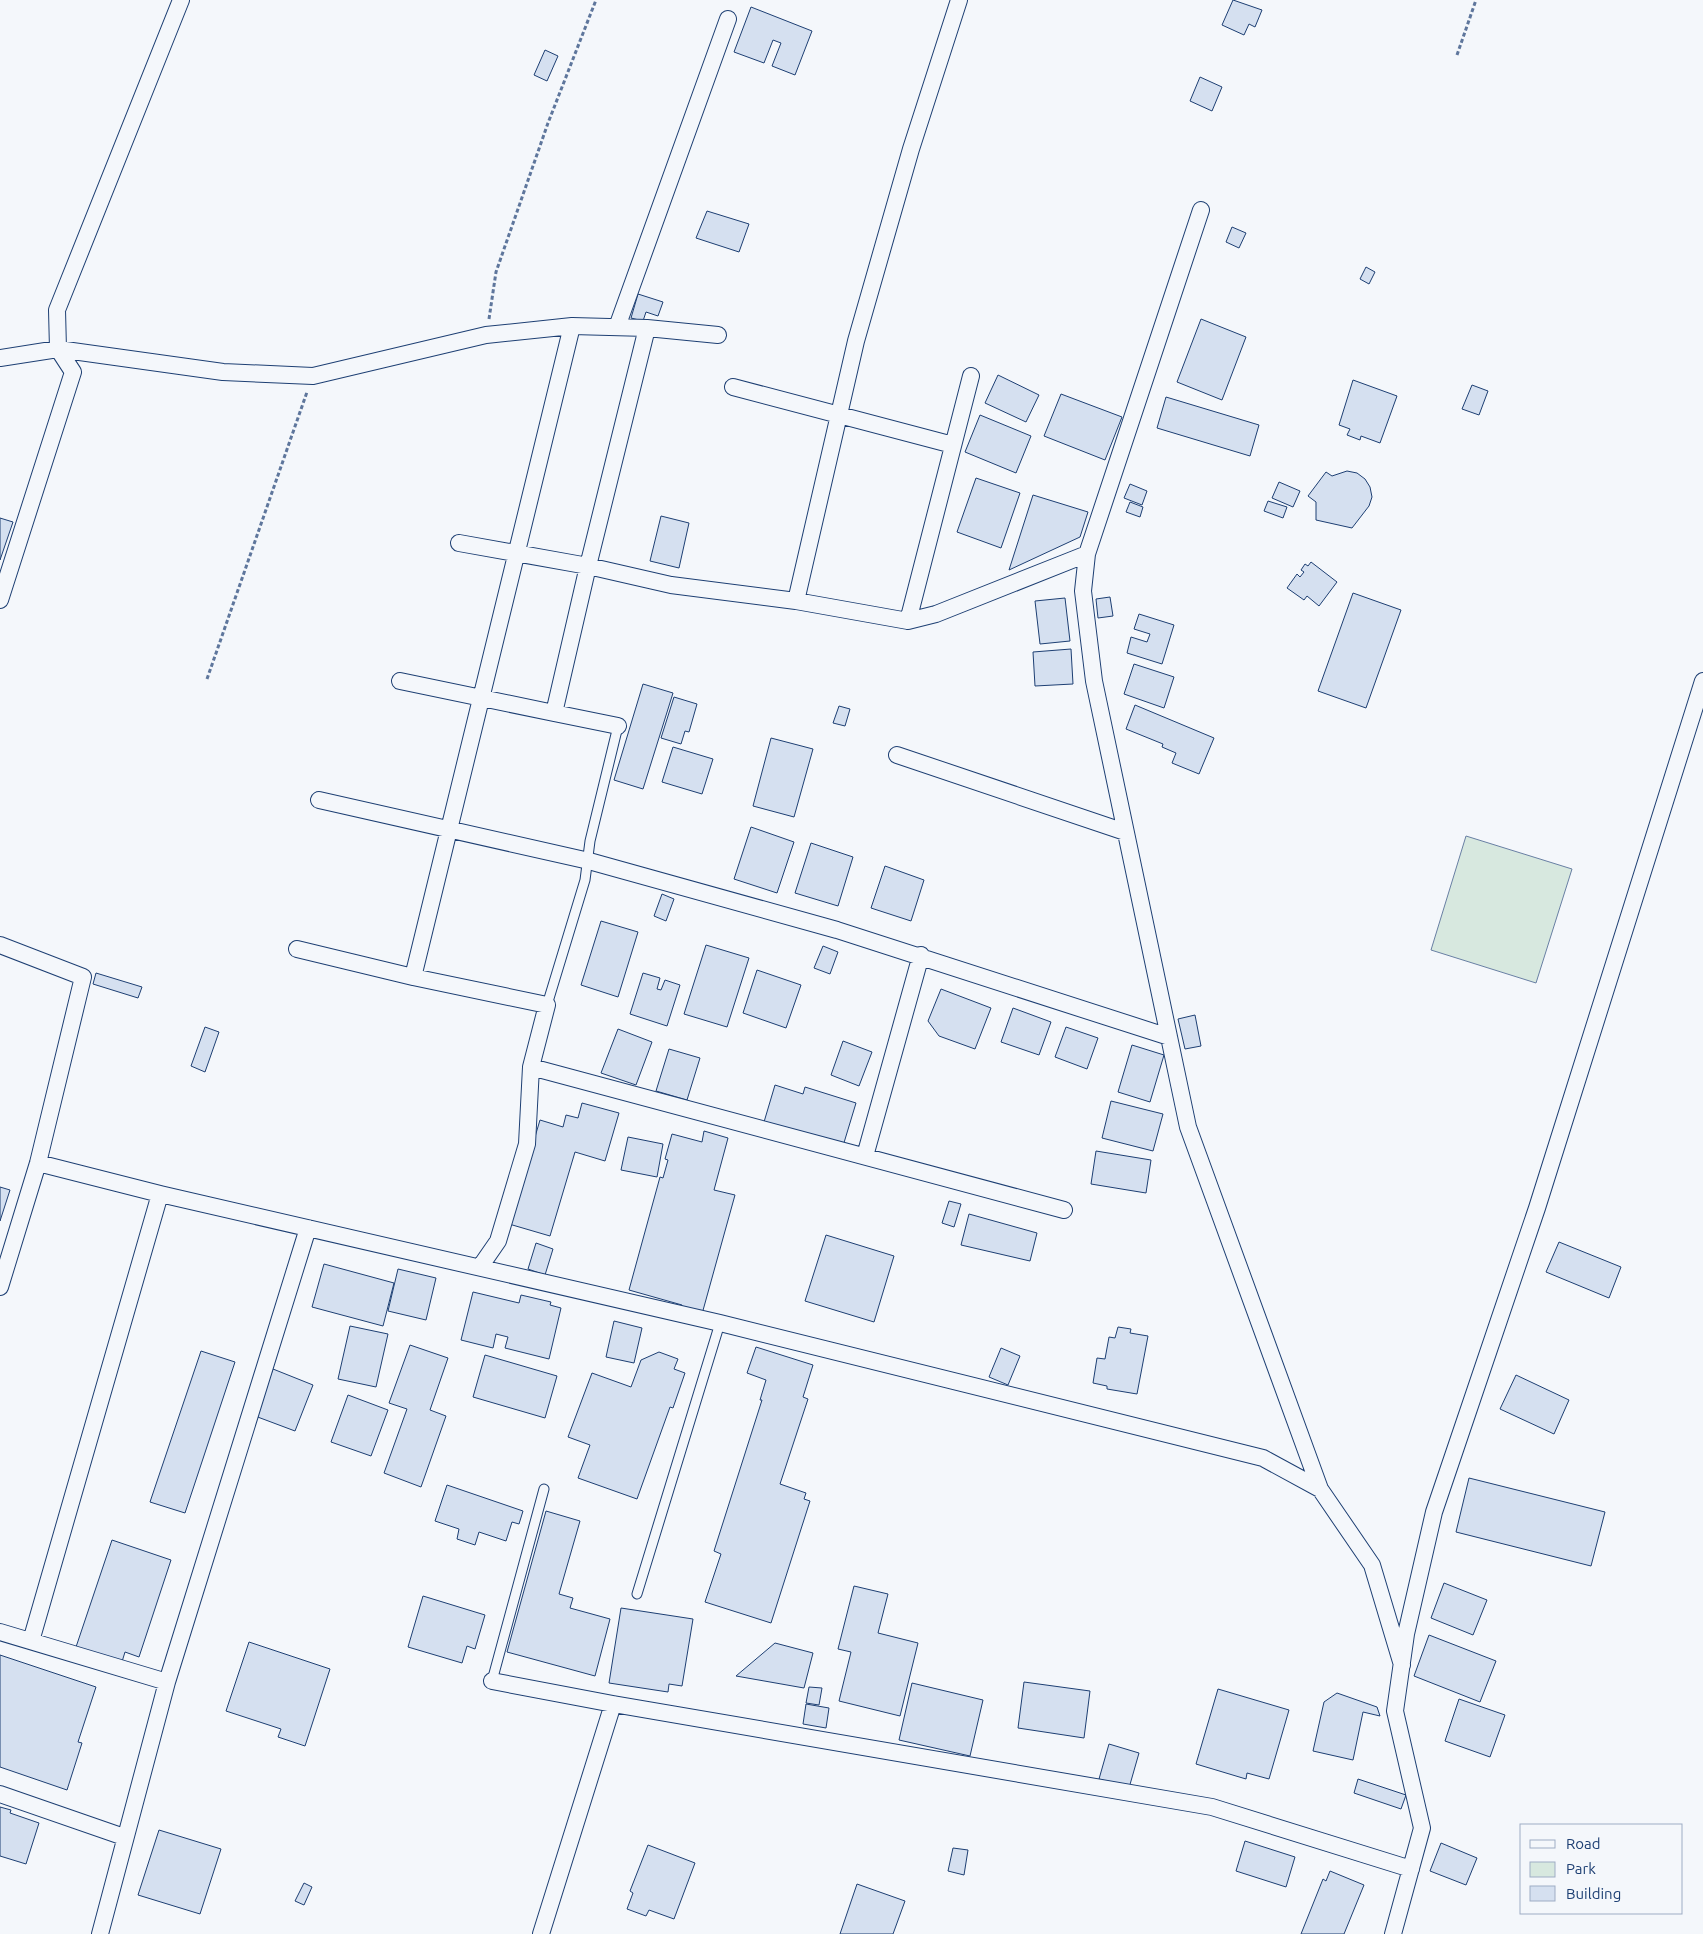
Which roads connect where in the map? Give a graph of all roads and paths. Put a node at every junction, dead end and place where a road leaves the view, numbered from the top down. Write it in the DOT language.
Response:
graph roads {
  1 [pos="181,0"];
  2 [pos="596,0"];
  3 [pos="959,0"];
  4 [pos="1476,0"];
  5 [pos="728,19"];
  6 [pos="1456,55"];
  7 [pos="1201,210"];
  8 [pos="572,326"];
  9 [pos="617,327"];
  10 [pos="648,328"];
  11 [pos="486,335"];
  12 [pos="718,335"];
  13 [pos="58,349"];
  14 [pos="0,358"];
  15 [pos="312,376"];
  16 [pos="971,376"];
  17 [pos="733,388"];
  18 [pos="839,416"];
  19 [pos="954,446"];
  20 [pos="459,543"];
  21 [pos="517,554"];
  22 [pos="1088,554"];
  23 [pos="588,566"];
  24 [pos="0,600"];
  25 [pos="796,601"];
  26 [pos="908,622"];
  27 [pos="207,679"];
  28 [pos="400,681"];
  29 [pos="1703,681"];
  30 [pos="481,699"];
  31 [pos="554,713"];
  32 [pos="618,726"];
  33 [pos="896,755"];
  34 [pos="319,800"];
  35 [pos="449,831"];
  36 [pos="1126,832"];
  37 [pos="589,861"];
  38 [pos="0,944"];
  39 [pos="297,949"];
  40 [pos="921,955"];
  41 [pos="413,977"];
  42 [pos="547,1005"];
  43 [pos="1169,1037"];
  44 [pos="531,1068"];
  45 [pos="865,1156"];
  46 [pos="38,1163"];
  47 [pos="160,1194"];
  48 [pos="1064,1210"];
  49 [pos="308,1228"];
  50 [pos="480,1267"];
  51 [pos="0,1287"];
  52 [pos="720,1324"];
  53 [pos="544,1489"];
  54 [pos="1320,1489"];
  55 [pos="638,1594"];
  56 [pos="0,1632"];
  57 [pos="31,1641"];
  58 [pos="1402,1665"];
  59 [pos="492,1681"];
  60 [pos="166,1682"];
  61 [pos="613,1704"];
  62 [pos="0,1794"];
  63 [pos="124,1836"];
  64 [pos="1411,1869"];
  65 [pos="545,1933"];
  66 [pos="100,1934"];
  67 [pos="1393,1934"];
  1 -- 13 [label="street"];
  2 -- 11 [label="path"];
  3 -- 18 [label="street"];
  4 -- 6 [label="path"];
  5 -- 9 [label="street"];
  7 -- 22 [label="street"];
  8 -- 9 [label="street"];
  8 -- 11 [label="street"];
  8 -- 21 [label="street"];
  9 -- 10 [label="street"];
  10 -- 12 [label="street"];
  10 -- 23 [label="street"];
  11 -- 15 [label="street"];
  13 -- 14 [label="street"];
  13 -- 15 [label="street"];
  13 -- 24 [label="street"];
  15 -- 27 [label="path"];
  16 -- 19 [label="street"];
  17 -- 18 [label="street"];
  18 -- 19 [label="street"];
  18 -- 25 [label="street"];
  19 -- 26 [label="street"];
  20 -- 21 [label="street"];
  21 -- 23 [label="street"];
  21 -- 30 [label="street"];
  22 -- 26 [label="street"];
  22 -- 36 [label="street"];
  23 -- 25 [label="street"];
  23 -- 31 [label="street"];
  25 -- 26 [label="street"];
  28 -- 30 [label="street"];
  29 -- 58 [label="street"];
  30 -- 31 [label="street"];
  30 -- 35 [label="street"];
  31 -- 32 [label="street"];
  32 -- 37 [label="lane"];
  33 -- 36 [label="street"];
  34 -- 35 [label="street"];
  35 -- 37 [label="street"];
  35 -- 41 [label="street"];
  36 -- 43 [label="street"];
  37 -- 40 [label="street"];
  37 -- 42 [label="lane"];
  38 -- 46 [label="street"];
  39 -- 41 [label="street"];
  40 -- 43 [label="street"];
  40 -- 45 [label="street"];
  41 -- 42 [label="street"];
  42 -- 44 [label="street"];
  43 -- 54 [label="street"];
  44 -- 45 [label="street"];
  44 -- 50 [label="street"];
  45 -- 48 [label="street"];
  46 -- 47 [label="street"];
  46 -- 51 [label="street"];
  47 -- 49 [label="street"];
  47 -- 57 [label="street"];
  49 -- 50 [label="street"];
  49 -- 60 [label="street"];
  50 -- 52 [label="street"];
  52 -- 54 [label="street"];
  52 -- 55 [label="lane"];
  53 -- 59 [label="lane"];
  54 -- 58 [label="street"];
  56 -- 57 [label="street"];
  57 -- 60 [label="street"];
  58 -- 64 [label="street"];
  59 -- 61 [label="street"];
  60 -- 63 [label="street"];
  61 -- 64 [label="street"];
  61 -- 65 [label="street"];
  62 -- 63 [label="street"];
  63 -- 66 [label="street"];
  64 -- 67 [label="street"];
}
